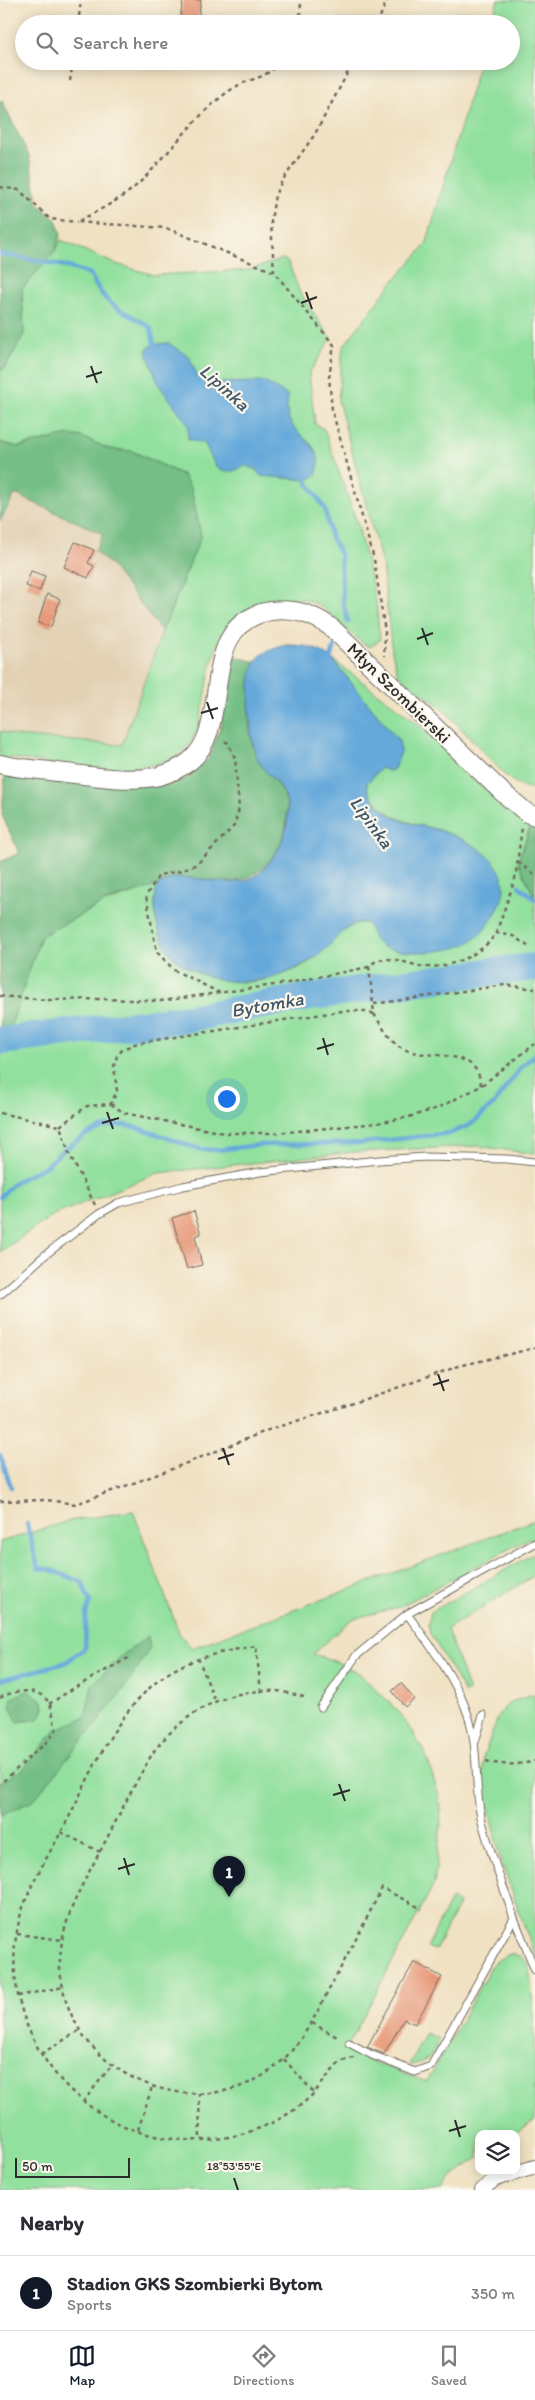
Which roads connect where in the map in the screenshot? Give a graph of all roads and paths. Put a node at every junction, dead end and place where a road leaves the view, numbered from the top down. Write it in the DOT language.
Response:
graph roads {
  1 [pos="81,0"];
  2 [pos="301,0"];
  3 [pos="387,0"];
  4 [pos="79,15"];
  5 [pos="300,15"];
  6 [pos="381,15"];
  7 [pos="72,70"];
  8 [pos="273,70"];
  9 [pos="349,70"];
  10 [pos="70,81"];
  11 [pos="0,187"];
  12 [pos="77,222"];
  13 [pos="274,272"];
  14 [pos="377,671"];
  15 [pos="210,730"];
  16 [pos="0,764"];
  17 [pos="531,814"];
  18 [pos="518,862"];
  19 [pos="535,875"];
  20 [pos="496,933"];
  21 [pos="529,947"];
  22 [pos="368,967"];
  23 [pos="535,989"];
  24 [pos="221,993"];
  25 [pos="0,996"];
  26 [pos="374,1004"];
  27 [pos="374,1014"];
  28 [pos="535,1044"];
  29 [pos="481,1086"];
  30 [pos="111,1104"];
  31 [pos="0,1113"];
  32 [pos="60,1126"];
  33 [pos="535,1162"];
  34 [pos="99,1214"];
  35 [pos="0,1295"];
  36 [pos="535,1348"];
  37 [pos="0,1500"];
  38 [pos="535,1543"];
  39 [pos="407,1614"];
  40 [pos="128,1658"];
  41 [pos="198,1658"];
  42 [pos="261,1692"];
  43 [pos="0,1698"];
  44 [pos="304,1698"];
  45 [pos="215,1701"];
  46 [pos="49,1704"];
  47 [pos="321,1707"];
  48 [pos="483,1715"];
  49 [pos="475,1742"];
  50 [pos="475,1757"];
  51 [pos="535,1761"];
  52 [pos="0,1784"];
  53 [pos="61,1832"];
  54 [pos="100,1852"];
  55 [pos="422,1909"];
  56 [pos="514,1918"];
  57 [pos="17,1934"];
  58 [pos="62,1940"];
  59 [pos="535,1970"];
  60 [pos="63,1987"];
  61 [pos="18,1996"];
  62 [pos="312,2023"];
  63 [pos="80,2030"];
  64 [pos="349,2043"];
  65 [pos="41,2054"];
  66 [pos="372,2055"];
  67 [pos="284,2059"];
  68 [pos="111,2066"];
  69 [pos="152,2087"];
  70 [pos="199,2093"];
  71 [pos="314,2093"];
  72 [pos="82,2102"];
  73 [pos="138,2131"];
  74 [pos="200,2140"];
  75 [pos="535,2167"];
  76 [pos="482,2190"];
  1 -- 4 [label="path"];
  2 -- 5 [label="path"];
  3 -- 6 [label="path"];
  7 -- 10 [label="path"];
  8 -- 12 [label="path"];
  9 -- 13 [label="path"];
  11 -- 12 [label="path"];
  12 -- 13 [label="path"];
  13 -- 14 [label="path"];
  14 -- 15 [label="street, Młyn Szombierski"];
  14 -- 17 [label="street, Młyn Szombierski"];
  15 -- 16 [label="street"];
  15 -- 24 [label="path"];
  17 -- 18 [label="path"];
  18 -- 19 [label="path"];
  18 -- 20 [label="path"];
  20 -- 21 [label="path"];
  20 -- 22 [label="path"];
  22 -- 24 [label="path"];
  22 -- 26 [label="path"];
  23 -- 26 [label="path"];
  24 -- 25 [label="path"];
  26 -- 27 [label="path"];
  27 -- 29 [label="path"];
  27 -- 30 [label="path"];
  28 -- 29 [label="path"];
  29 -- 30 [label="path"];
  30 -- 32 [label="path"];
  31 -- 32 [label="path"];
  32 -- 34 [label="path"];
  33 -- 34 [label="lane"];
  34 -- 35 [label="lane"];
  36 -- 37 [label="path"];
  38 -- 39 [label="lane"];
  39 -- 47 [label="lane"];
  39 -- 49 [label="lane"];
  40 -- 46 [label="path"];
  41 -- 42 [label="path"];
  41 -- 45 [label="path"];
  41 -- 53 [label="path"];
  42 -- 44 [label="path"];
  42 -- 45 [label="path"];
  43 -- 46 [label="path"];
  45 -- 54 [label="path"];
  46 -- 52 [label="path"];
  48 -- 49 [label="lane"];
  49 -- 50 [label="lane"];
  50 -- 51 [label="path"];
  50 -- 56 [label="lane"];
  53 -- 54 [label="path"];
  53 -- 57 [label="path"];
  54 -- 58 [label="path"];
  55 -- 62 [label="path"];
  56 -- 59 [label="lane"];
  56 -- 66 [label="lane"];
  57 -- 58 [label="path"];
  57 -- 61 [label="path"];
  58 -- 60 [label="path"];
  60 -- 61 [label="path"];
  60 -- 63 [label="path"];
  61 -- 65 [label="path"];
  62 -- 64 [label="path"];
  62 -- 67 [label="path"];
  63 -- 65 [label="path"];
  63 -- 68 [label="path"];
  64 -- 66 [label="lane"];
  65 -- 72 [label="path"];
  66 -- 71 [label="path"];
  67 -- 70 [label="path"];
  67 -- 71 [label="path"];
  68 -- 69 [label="path"];
  68 -- 72 [label="path"];
  69 -- 70 [label="path"];
  69 -- 73 [label="path"];
  70 -- 74 [label="path"];
  71 -- 74 [label="path"];
  72 -- 73 [label="path"];
  73 -- 74 [label="path"];
  75 -- 76 [label="street"];
}
